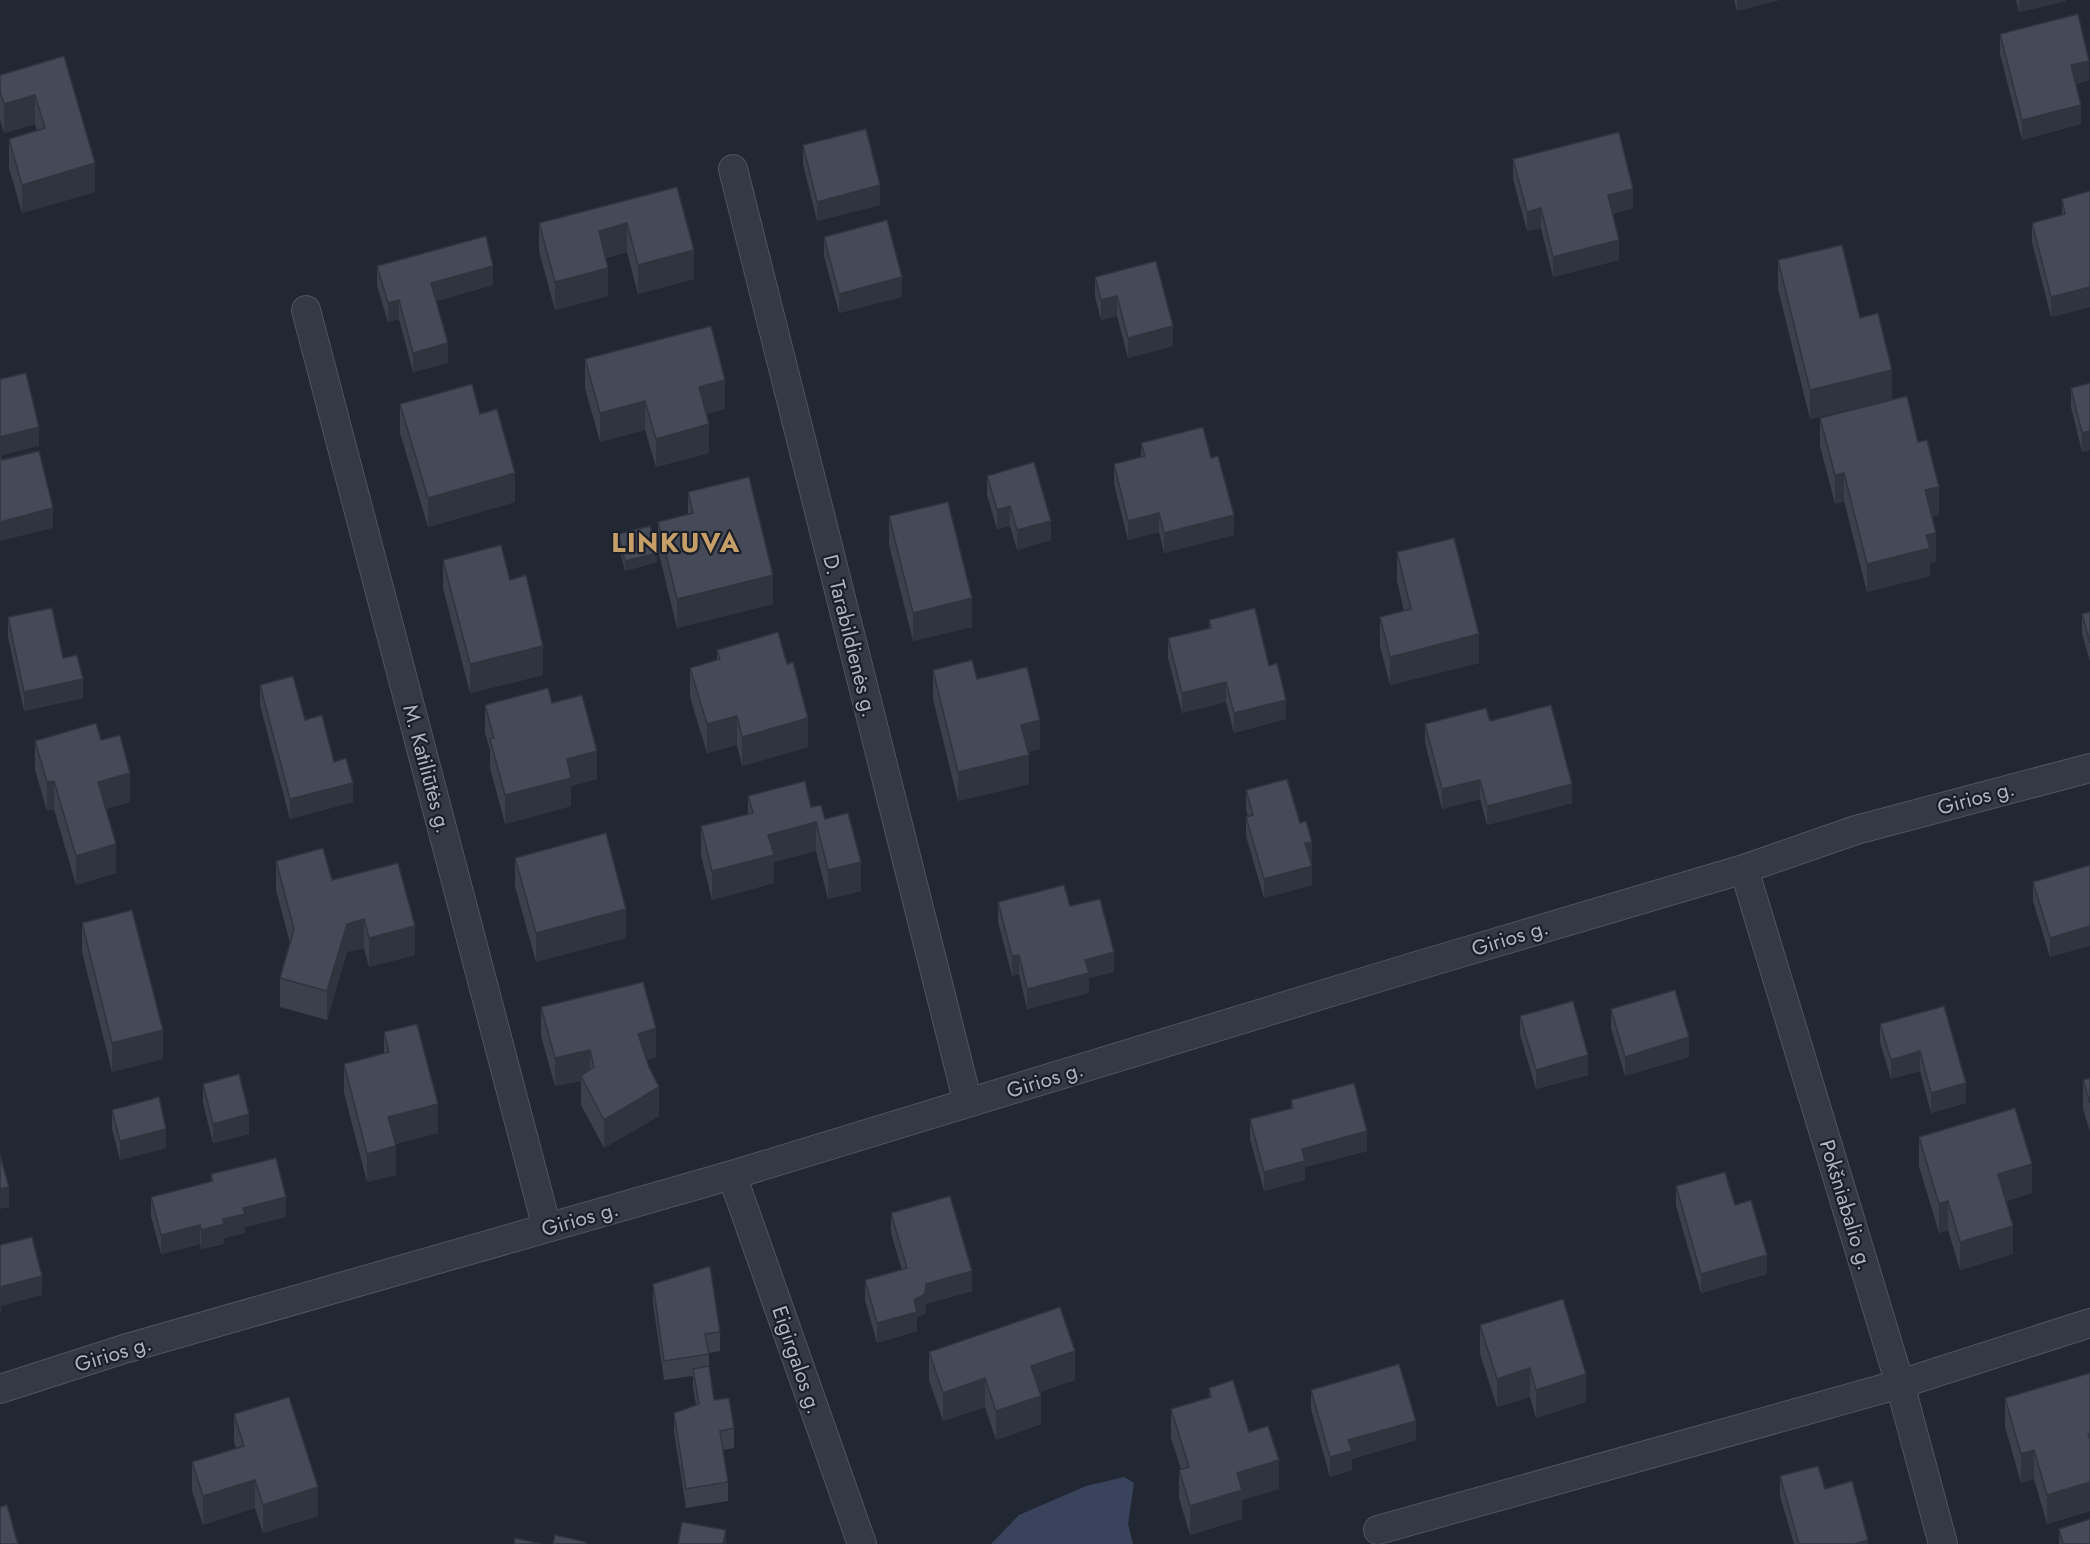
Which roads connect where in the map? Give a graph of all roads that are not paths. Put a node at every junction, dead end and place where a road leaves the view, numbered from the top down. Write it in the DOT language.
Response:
graph roads {
  1 [pos="733,169"];
  2 [pos="306,310"];
  3 [pos="2090,768"];
  4 [pos="1744,868"];
  5 [pos="968,1103"];
  6 [pos="732,1175"];
  7 [pos="547,1228"];
  8 [pos="2090,1323"];
  9 [pos="1900,1384"];
  10 [pos="0,1389"];
  11 [pos="1378,1530"];
  12 [pos="862,1544"];
  13 [pos="1943,1544"];
  1 -- 5 [label="street, D. Tarabildienės g."];
  2 -- 7 [label="street, M. Katiliūtės g."];
  3 -- 4 [label="street, Girios g."];
  4 -- 5 [label="street, Girios g."];
  4 -- 9 [label="street, Pokšniabalio g."];
  5 -- 6 [label="street, Girios g."];
  6 -- 7 [label="street, Girios g."];
  6 -- 12 [label="street, Eigirgalos g."];
  7 -- 10 [label="street, Girios g."];
  8 -- 9 [label="street"];
  9 -- 11 [label="street"];
  9 -- 13 [label="street, Pokšniabalio g."];
}
